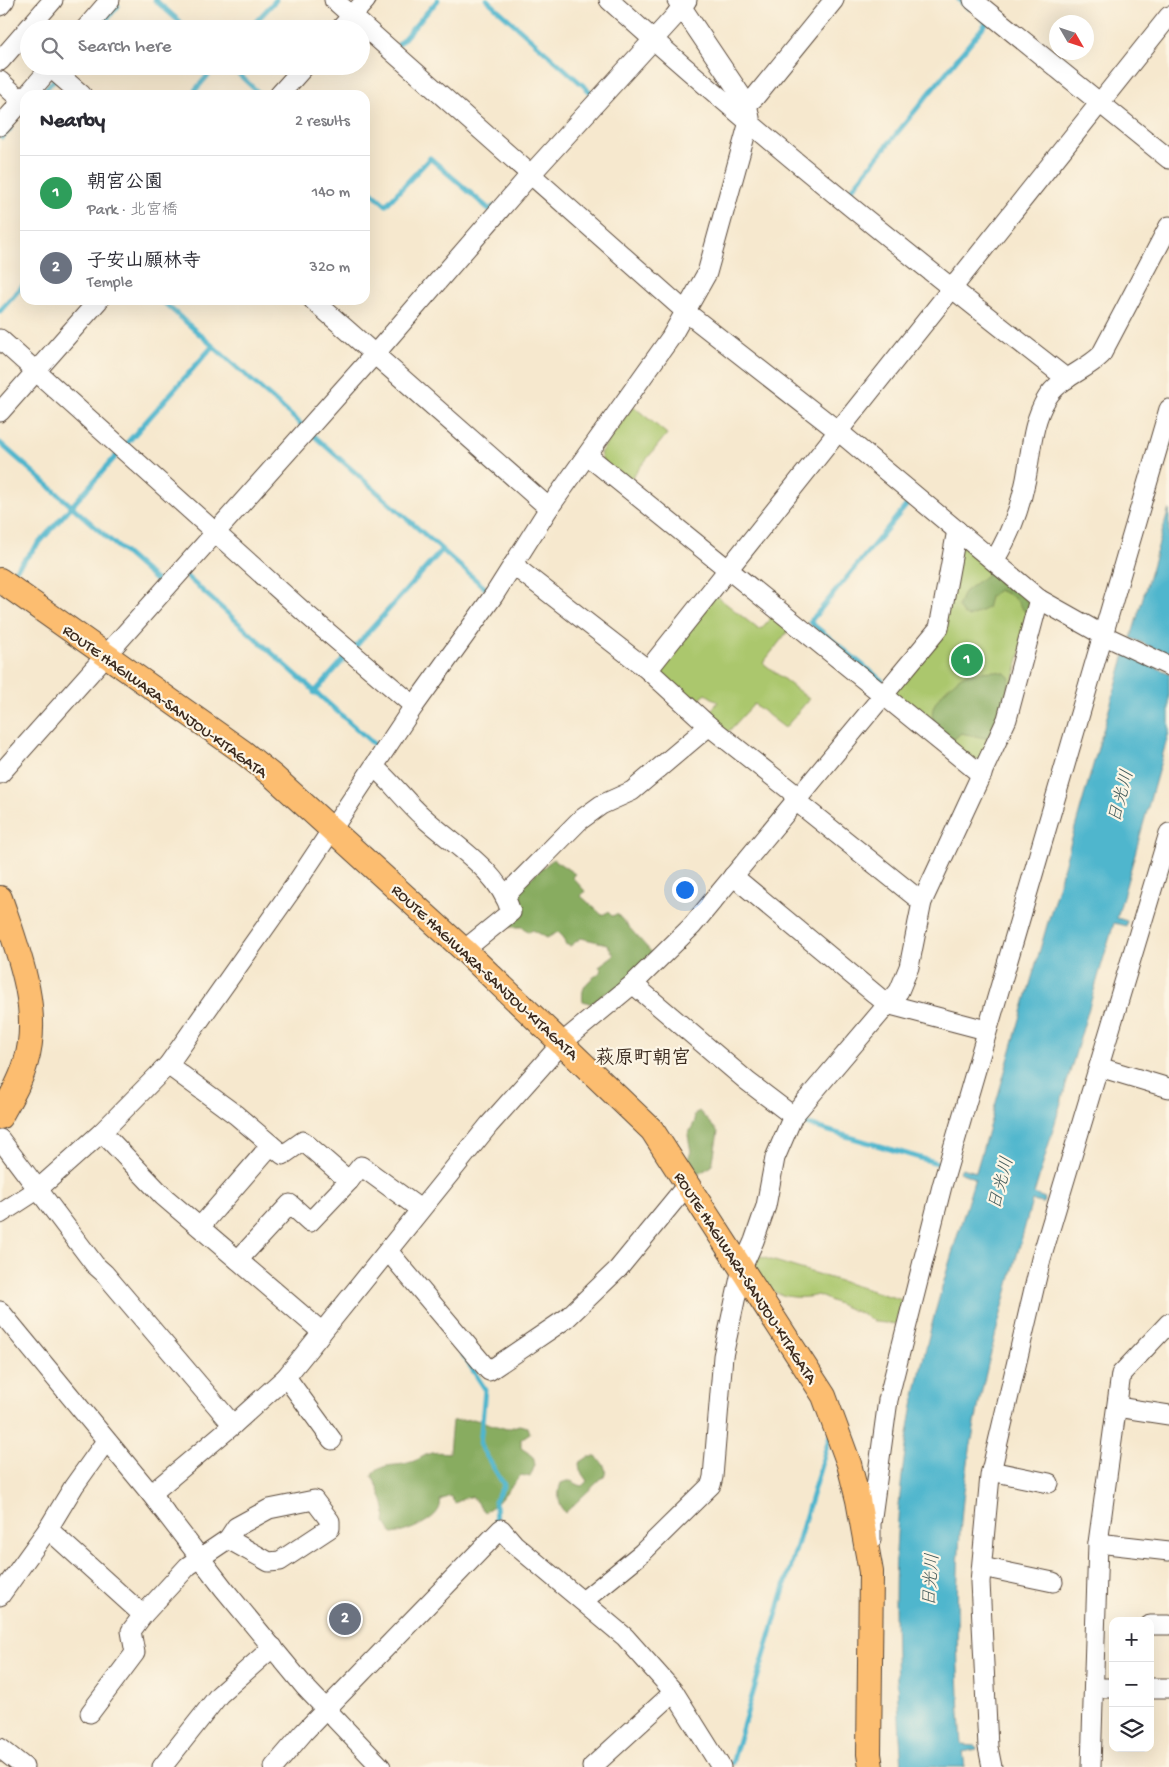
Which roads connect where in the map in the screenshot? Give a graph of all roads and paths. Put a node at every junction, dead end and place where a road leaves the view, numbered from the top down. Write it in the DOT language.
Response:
graph roads {
  1 [pos="5,0"];
  2 [pos="53,0"];
  3 [pos="110,0"];
  4 [pos="334,0"];
  5 [pos="366,0"];
  6 [pos="609,0"];
  7 [pos="834,0"];
  8 [pos="975,1"];
  9 [pos="682,2"];
  10 [pos="0,6"];
  11 [pos="1169,16"];
  12 [pos="36,20"];
  13 [pos="93,20"];
  14 [pos="345,20"];
  15 [pos="348,20"];
  16 [pos="20,38"];
  17 [pos="654,40"];
  18 [pos="370,42"];
  19 [pos="0,61"];
  20 [pos="45,75"];
  21 [pos="61,75"];
  22 [pos="297,75"];
  23 [pos="0,81"];
  24 [pos="32,90"];
  25 [pos="77,90"];
  26 [pos="284,90"];
  27 [pos="20,95"];
  28 [pos="20,104"];
  29 [pos="747,104"];
  30 [pos="1100,104"];
  31 [pos="750,123"];
  32 [pos="0,126"];
  33 [pos="1169,159"];
  34 [pos="531,175"];
  35 [pos="1169,226"];
  36 [pos="952,289"];
  37 [pos="95,305"];
  38 [pos="319,305"];
  39 [pos="686,312"];
  40 [pos="0,339"];
  41 [pos="374,354"];
  42 [pos="36,371"];
  43 [pos="1067,379"];
  44 [pos="1169,409"];
  45 [pos="0,412"];
  46 [pos="838,431"];
  47 [pos="588,456"];
  48 [pos="549,508"];
  49 [pos="957,530"];
  50 [pos="217,532"];
  51 [pos="994,561"];
  52 [pos="513,565"];
  53 [pos="727,569"];
  54 [pos="0,580"];
  55 [pos="1039,599"];
  56 [pos="1103,636"];
  57 [pos="104,656"];
  58 [pos="1169,666"];
  59 [pos="648,670"];
  60 [pos="884,693"];
  61 [pos="414,706"];
  62 [pos="709,726"];
  63 [pos="374,767"];
  64 [pos="0,774"];
  65 [pos="982,774"];
  66 [pos="796,801"];
  67 [pos="331,829"];
  68 [pos="1169,833"];
  69 [pos="733,876"];
  70 [pos="506,895"];
  71 [pos="0,898"];
  72 [pos="922,902"];
  73 [pos="464,950"];
  74 [pos="633,984"];
  75 [pos="888,1004"];
  76 [pos="986,1030"];
  77 [pos="563,1042"];
  78 [pos="168,1065"];
  79 [pos="1099,1067"];
  80 [pos="1169,1088"];
  81 [pos="793,1116"];
  82 [pos="0,1117"];
  83 [pos="102,1132"];
  84 [pos="0,1139"];
  85 [pos="271,1145"];
  86 [pos="349,1181"];
  87 [pos="687,1185"];
  88 [pos="37,1190"];
  89 [pos="420,1209"];
  90 [pos="0,1214"];
  91 [pos="200,1227"];
  92 [pos="388,1250"];
  93 [pos="238,1260"];
  94 [pos="742,1268"];
  95 [pos="0,1311"];
  96 [pos="1169,1323"];
  97 [pos="322,1332"];
  98 [pos="286,1377"];
  99 [pos="1117,1407"];
  100 [pos="1169,1415"];
  101 [pos="233,1425"];
  102 [pos="332,1440"];
  103 [pos="106,1441"];
  104 [pos="991,1471"];
  105 [pos="1049,1484"];
  106 [pos="151,1494"];
  107 [pos="48,1529"];
  108 [pos="228,1539"];
  109 [pos="1098,1543"];
  110 [pos="1169,1551"];
  111 [pos="201,1559"];
  112 [pos="982,1567"];
  113 [pos="870,1572"];
  114 [pos="1054,1582"];
  115 [pos="0,1596"];
  116 [pos="583,1601"];
  117 [pos="142,1615"];
  118 [pos="1104,1624"];
  119 [pos="1154,1625"];
  120 [pos="1169,1626"];
  121 [pos="273,1647"];
  122 [pos="1094,1688"];
  123 [pos="1109,1688"];
  124 [pos="1154,1688"];
  125 [pos="1169,1688"];
  126 [pos="674,1692"];
  127 [pos="326,1710"];
  128 [pos="90,1713"];
  129 [pos="0,1748"];
  130 [pos="0,1758"];
  131 [pos="11,1767"];
  132 [pos="24,1767"];
  133 [pos="162,1767"];
  134 [pos="274,1767"];
  135 [pos="381,1767"];
  136 [pos="592,1767"];
  137 [pos="721,1767"];
  138 [pos="871,1767"];
  139 [pos="992,1767"];
  140 [pos="1092,1767"];
  1 -- 10 [label="street"];
  2 -- 12 [label="street"];
  3 -- 13 [label="street"];
  4 -- 14 [label="street"];
  5 -- 15 [label="street"];
  6 -- 17 [label="street"];
  7 -- 29 [label="street"];
  8 -- 30 [label="street"];
  9 -- 17 [label="street"];
  9 -- 29 [label="street"];
  11 -- 30 [label="street"];
  16 -- 19 [label="street"];
  17 -- 31 [label="street"];
  17 -- 34 [label="street"];
  18 -- 34 [label="street"];
  20 -- 24 [label="street"];
  21 -- 25 [label="street"];
  22 -- 26 [label="street"];
  23 -- 27 [label="street"];
  28 -- 32 [label="street"];
  29 -- 31 [label="street"];
  30 -- 33 [label="street"];
  30 -- 36 [label="street"];
  31 -- 36 [label="street"];
  31 -- 39 [label="street"];
  34 -- 39 [label="street"];
  34 -- 41 [label="street"];
  35 -- 43 [label="street"];
  36 -- 43 [label="street"];
  36 -- 46 [label="street"];
  37 -- 42 [label="street"];
  38 -- 41 [label="street"];
  39 -- 46 [label="street"];
  39 -- 47 [label="street"];
  40 -- 42 [label="street"];
  41 -- 48 [label="street"];
  41 -- 50 [label="street"];
  42 -- 45 [label="street"];
  42 -- 50 [label="street"];
  43 -- 51 [label="street"];
  44 -- 56 [label="street"];
  46 -- 49 [label="street"];
  46 -- 53 [label="street"];
  47 -- 48 [label="street"];
  47 -- 53 [label="street"];
  48 -- 52 [label="street"];
  49 -- 51 [label="street"];
  49 -- 60 [label="street"];
  50 -- 57 [label="street"];
  50 -- 61 [label="street"];
  51 -- 55 [label="street"];
  52 -- 59 [label="street"];
  52 -- 61 [label="street"];
  53 -- 59 [label="street"];
  53 -- 60 [label="street"];
  54 -- 57 [label="main road, ROUTE HAGIWARA-SANJOU-KITAGATA"];
  55 -- 56 [label="street"];
  55 -- 65 [label="street"];
  56 -- 58 [label="street"];
  56 -- 76 [label="street"];
  57 -- 64 [label="street"];
  57 -- 67 [label="main road, ROUTE HAGIWARA-SANJOU-KITAGATA"];
  59 -- 62 [label="street"];
  60 -- 65 [label="street"];
  60 -- 66 [label="street"];
  61 -- 63 [label="street"];
  62 -- 66 [label="street"];
  62 -- 70 [label="street"];
  63 -- 67 [label="street"];
  63 -- 70 [label="street"];
  65 -- 72 [label="street"];
  66 -- 69 [label="street"];
  66 -- 72 [label="street"];
  67 -- 73 [label="main road, ROUTE HAGIWARA-SANJOU-KITAGATA"];
  67 -- 78 [label="street"];
  68 -- 79 [label="street"];
  69 -- 74 [label="street"];
  69 -- 75 [label="street"];
  70 -- 73 [label="street"];
  71 -- 82 [label="main road"];
  72 -- 75 [label="street"];
  73 -- 77 [label="main road, ROUTE HAGIWARA-SANJOU-KITAGATA"];
  74 -- 77 [label="street"];
  74 -- 81 [label="street"];
  75 -- 76 [label="street"];
  75 -- 81 [label="street"];
  76 -- 113 [label="street"];
  77 -- 87 [label="main road, ROUTE HAGIWARA-SANJOU-KITAGATA"];
  77 -- 89 [label="street"];
  78 -- 83 [label="street"];
  78 -- 85 [label="street"];
  79 -- 80 [label="street"];
  79 -- 104 [label="street"];
  81 -- 94 [label="street"];
  83 -- 88 [label="street"];
  83 -- 91 [label="street"];
  84 -- 88 [label="street"];
  85 -- 86 [label="street"];
  85 -- 91 [label="street"];
  86 -- 89 [label="street"];
  86 -- 93 [label="street"];
  87 -- 92 [label="street"];
  87 -- 94 [label="main road, ROUTE HAGIWARA-SANJOU-KITAGATA"];
  88 -- 90 [label="street"];
  88 -- 101 [label="street"];
  89 -- 92 [label="street"];
  91 -- 93 [label="street"];
  92 -- 97 [label="street"];
  93 -- 97 [label="street"];
  94 -- 113 [label="main road, ROUTE HAGIWARA-SANJOU-KITAGATA"];
  94 -- 116 [label="street"];
  95 -- 103 [label="street"];
  96 -- 99 [label="street"];
  97 -- 98 [label="street"];
  98 -- 101 [label="street"];
  98 -- 102 [label="street"];
  99 -- 100 [label="street"];
  99 -- 109 [label="street"];
  101 -- 106 [label="street"];
  103 -- 106 [label="street"];
  103 -- 107 [label="street"];
  104 -- 105 [label="street"];
  104 -- 112 [label="street"];
  106 -- 111 [label="street"];
  107 -- 115 [label="street"];
  107 -- 117 [label="street"];
  108 -- 108 [label="street"];
  108 -- 111 [label="street"];
  109 -- 110 [label="street"];
  109 -- 118 [label="street"];
  111 -- 117 [label="street"];
  111 -- 121 [label="street"];
  112 -- 114 [label="street"];
  112 -- 139 [label="street"];
  113 -- 138 [label="main road, ROUTE HAGIWARA-SANJOU-KITAGATA"];
  116 -- 126 [label="street"];
  116 -- 127 [label="street"];
  117 -- 128 [label="street"];
  118 -- 122 [label="street"];
  119 -- 120 [label="street"];
  121 -- 127 [label="street"];
  121 -- 133 [label="street"];
  122 -- 123 [label="street"];
  122 -- 140 [label="street"];
  124 -- 125 [label="street"];
  126 -- 136 [label="street"];
  126 -- 137 [label="street"];
  127 -- 134 [label="street"];
  127 -- 135 [label="street"];
  129 -- 132 [label="street"];
  130 -- 131 [label="street"];
}
